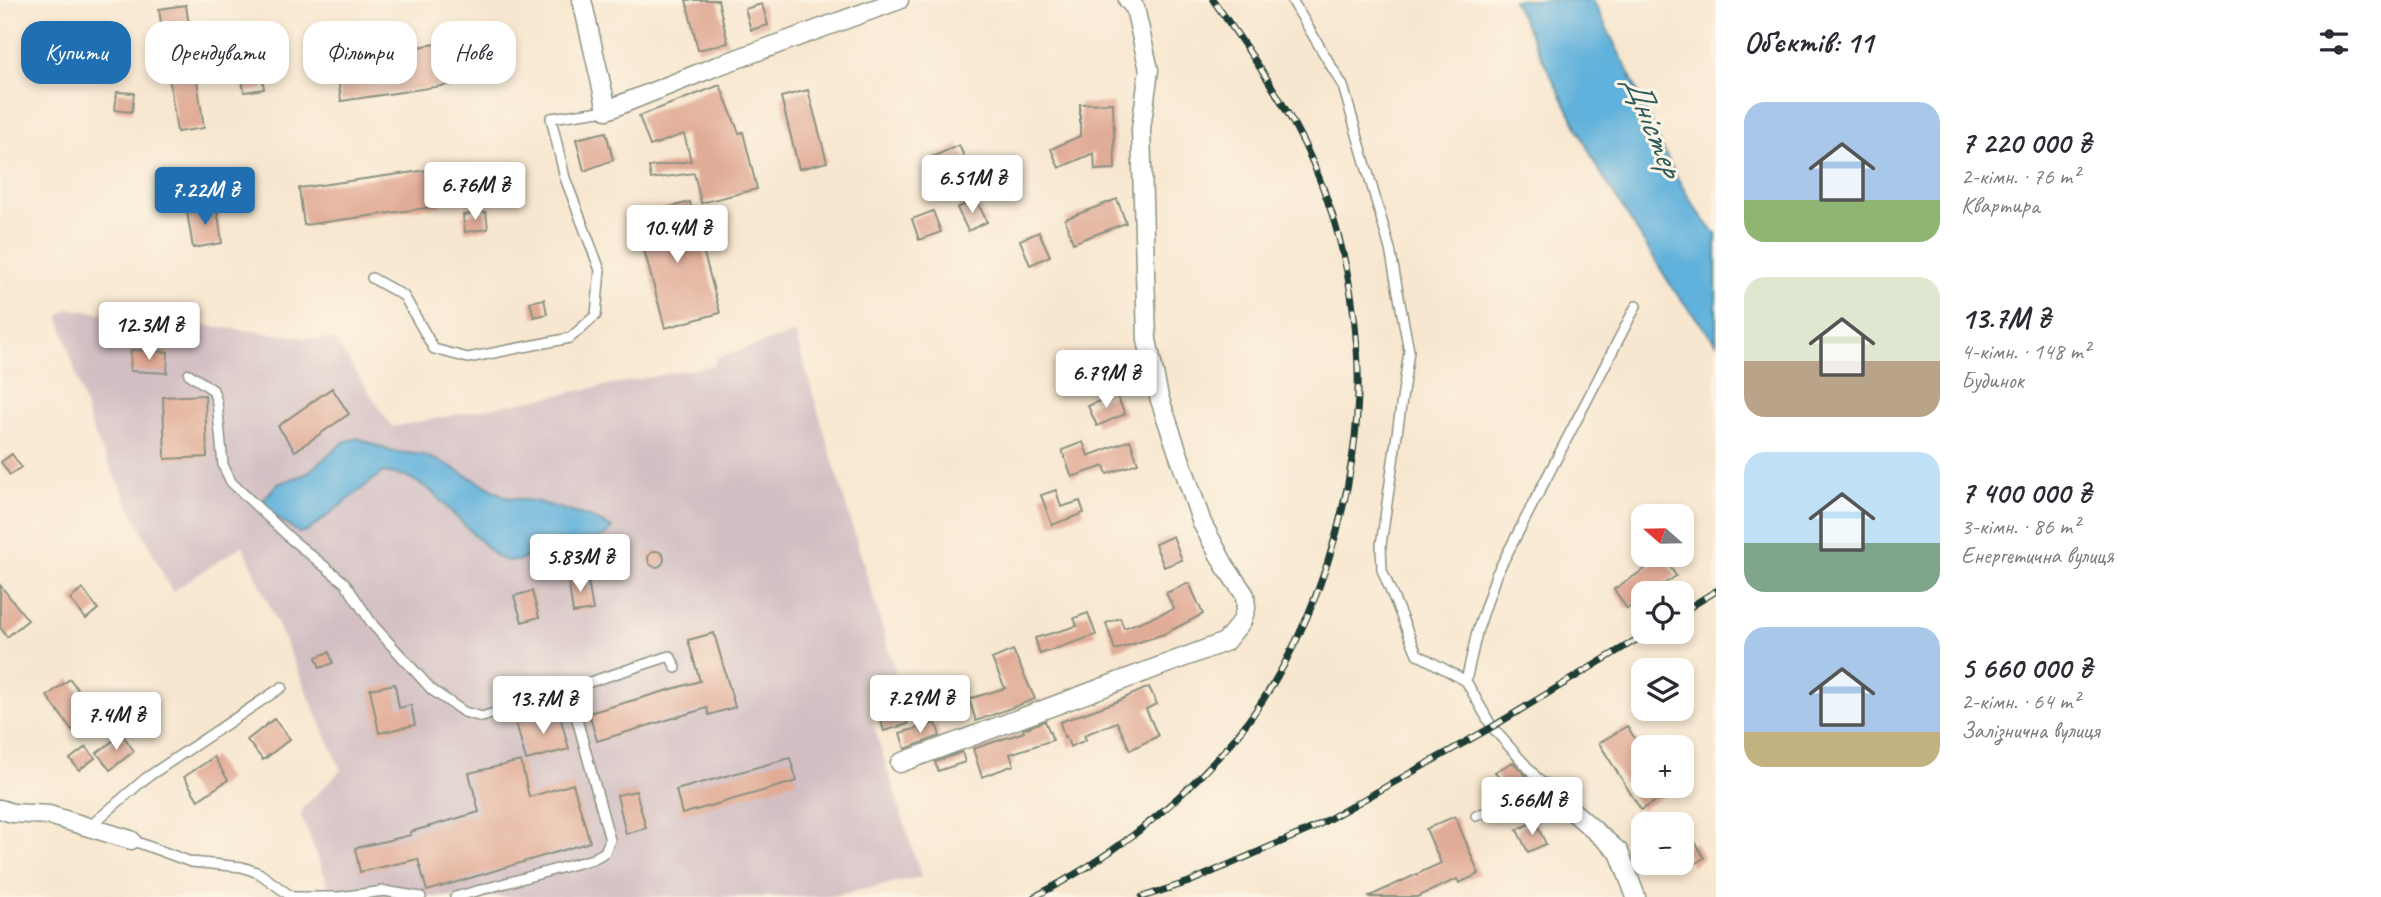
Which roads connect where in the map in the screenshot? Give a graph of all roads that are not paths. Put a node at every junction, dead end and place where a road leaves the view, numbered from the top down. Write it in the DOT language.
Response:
graph roads {
  1 [pos="582,0"];
  2 [pos="899,0"];
  3 [pos="1128,0"];
  4 [pos="1292,0"];
  5 [pos="607,110"];
  6 [pos="372,278"];
  7 [pos="1636,306"];
  8 [pos="189,374"];
  9 [pos="676,668"];
  10 [pos="1466,681"];
  11 [pos="282,687"];
  12 [pos="569,690"];
  13 [pos="900,763"];
  14 [pos="1546,788"];
  15 [pos="0,809"];
  16 [pos="1476,816"];
  17 [pos="89,827"];
  18 [pos="131,840"];
  19 [pos="421,897"];
  20 [pos="455,897"];
  21 [pos="1636,897"];
  1 -- 5 [label="street"];
  2 -- 5 [label="street"];
  3 -- 13 [label="street"];
  4 -- 10 [label="lane"];
  5 -- 6 [label="lane"];
  7 -- 10 [label="lane"];
  8 -- 12 [label="lane"];
  9 -- 12 [label="lane"];
  10 -- 14 [label="lane"];
  11 -- 17 [label="lane"];
  12 -- 20 [label="lane"];
  14 -- 16 [label="lane"];
  14 -- 21 [label="street"];
  15 -- 17 [label="street"];
  17 -- 18 [label="street"];
  18 -- 19 [label="lane"];
}
